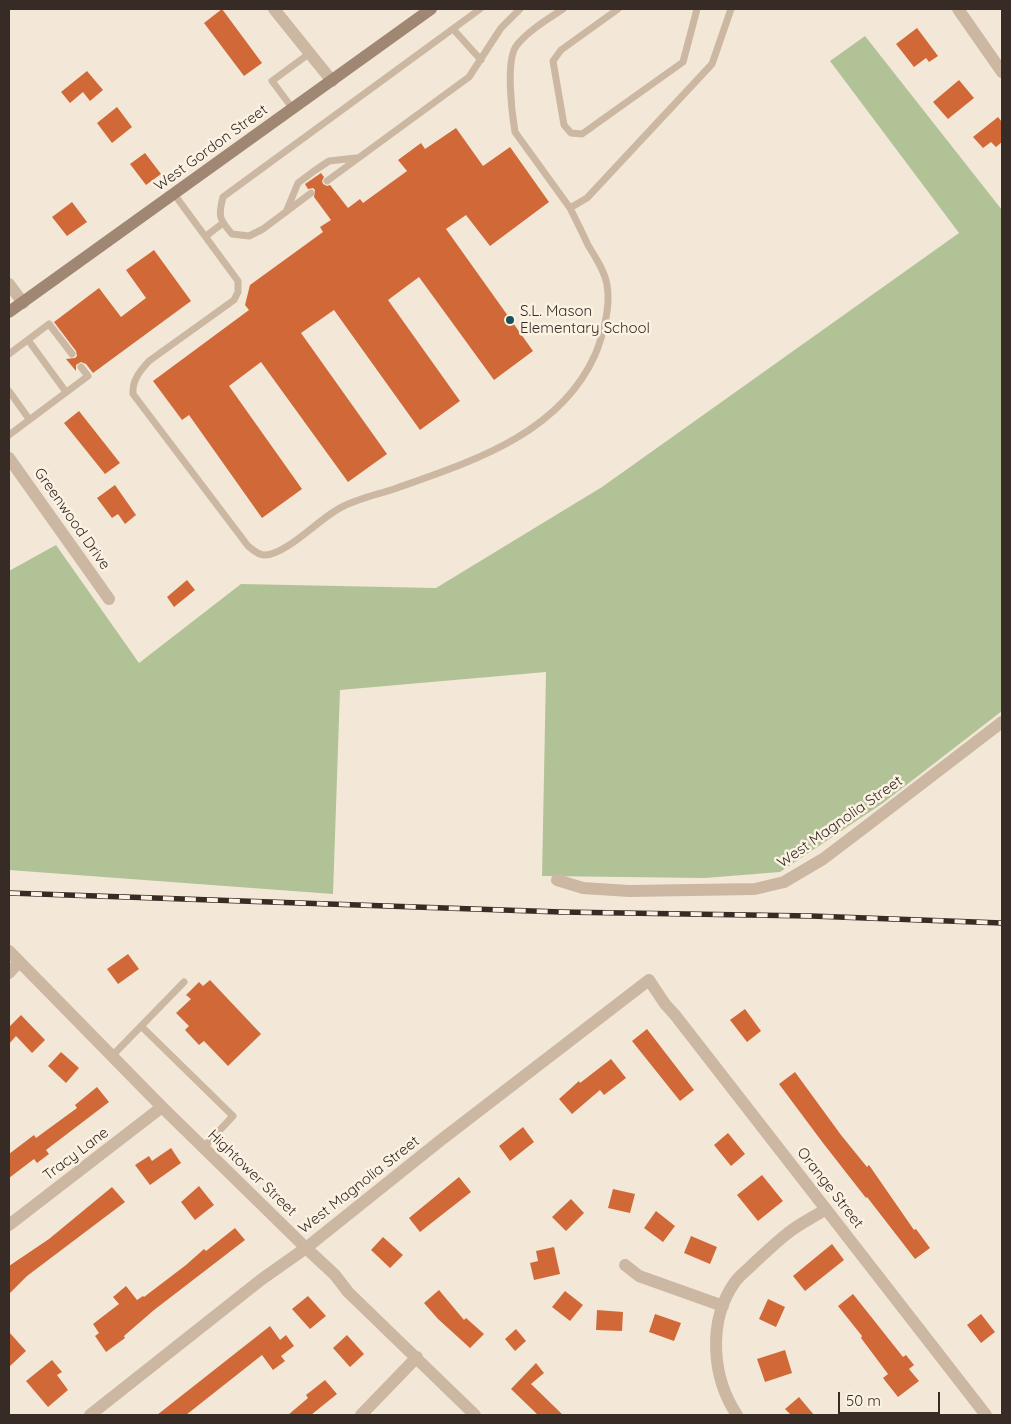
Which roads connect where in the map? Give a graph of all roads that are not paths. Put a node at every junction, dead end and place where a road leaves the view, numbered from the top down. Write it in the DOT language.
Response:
graph roads {
  1 [pos="274,9"];
  2 [pos="431,9"];
  3 [pos="480,9"];
  4 [pos="520,9"];
  5 [pos="562,9"];
  6 [pos="618,9"];
  7 [pos="697,9"];
  8 [pos="731,9"];
  9 [pos="958,9"];
  10 [pos="453,28"];
  11 [pos="310,53"];
  12 [pos="481,60"];
  13 [pos="1002,72"];
  14 [pos="332,80"];
  15 [pos="293,109"];
  16 [pos="358,158"];
  17 [pos="327,181"];
  18 [pos="311,193"];
  19 [pos="174,194"];
  20 [pos="570,208"];
  21 [pos="286,212"];
  22 [pos="223,223"];
  23 [pos="206,236"];
  24 [pos="9,284"];
  25 [pos="22,302"];
  26 [pos="9,312"];
  27 [pos="28,340"];
  28 [pos="9,354"];
  29 [pos="72,354"];
  30 [pos="81,367"];
  31 [pos="9,391"];
  32 [pos="66,392"];
  33 [pos="29,419"];
  34 [pos="9,435"];
  35 [pos="9,458"];
  36 [pos="109,598"];
  37 [pos="1002,722"];
  38 [pos="557,880"];
  39 [pos="9,950"];
  40 [pos="19,962"];
  41 [pos="9,973"];
  42 [pos="649,980"];
  43 [pos="184,982"];
  44 [pos="141,1026"];
  45 [pos="111,1057"];
  46 [pos="162,1107"];
  47 [pos="203,1148"];
  48 [pos="826,1209"];
  49 [pos="9,1225"];
  50 [pos="306,1248"];
  51 [pos="626,1265"];
  52 [pos="723,1306"];
  53 [pos="417,1357"];
  54 [pos="90,1415"];
  55 [pos="361,1415"];
  56 [pos="476,1415"];
  57 [pos="737,1415"];
  58 [pos="986,1415"];
  1 -- 11 [label="street"];
  2 -- 14 [label="street, West Gordon Street"];
  3 -- 10 [label="lane"];
  4 -- 12 [label="lane"];
  5 -- 20 [label="lane"];
  6 -- 7 [label="lane"];
  8 -- 20 [label="lane"];
  9 -- 13 [label="street"];
  10 -- 12 [label="lane"];
  10 -- 22 [label="lane"];
  11 -- 14 [label="street"];
  11 -- 15 [label="lane"];
  12 -- 16 [label="lane"];
  14 -- 15 [label="street, West Gordon Street"];
  15 -- 19 [label="street, West Gordon Street"];
  16 -- 17 [label="lane"];
  16 -- 21 [label="lane"];
  18 -- 21 [label="lane"];
  19 -- 23 [label="lane"];
  19 -- 25 [label="street, West Gordon Street"];
  20 -- 23 [label="lane"];
  21 -- 22 [label="lane"];
  22 -- 23 [label="lane"];
  24 -- 25 [label="street"];
  25 -- 26 [label="street, West Gordon Street"];
  27 -- 28 [label="lane"];
  27 -- 29 [label="lane"];
  27 -- 32 [label="lane"];
  30 -- 32 [label="lane"];
  31 -- 33 [label="lane"];
  32 -- 33 [label="lane"];
  33 -- 34 [label="lane"];
  35 -- 36 [label="street, Greenwood Drive"];
  37 -- 38 [label="street, West Magnolia Street"];
  39 -- 40 [label="street, Hightower Street"];
  40 -- 41 [label="street"];
  40 -- 45 [label="street, Hightower Street"];
  42 -- 48 [label="street, Orange Street"];
  42 -- 50 [label="street, West Magnolia Street"];
  43 -- 44 [label="lane"];
  44 -- 45 [label="lane"];
  44 -- 47 [label="lane"];
  45 -- 46 [label="street, Hightower Street"];
  46 -- 47 [label="street, Hightower Street"];
  46 -- 49 [label="street, Tracy Lane"];
  47 -- 50 [label="street, Hightower Street"];
  48 -- 52 [label="street"];
  48 -- 58 [label="street, Orange Street"];
  50 -- 53 [label="street, Hightower Street"];
  50 -- 54 [label="street, West Magnolia Street"];
  51 -- 52 [label="street"];
  52 -- 57 [label="street"];
  53 -- 55 [label="street"];
  53 -- 56 [label="street, Hightower Street"];
}
